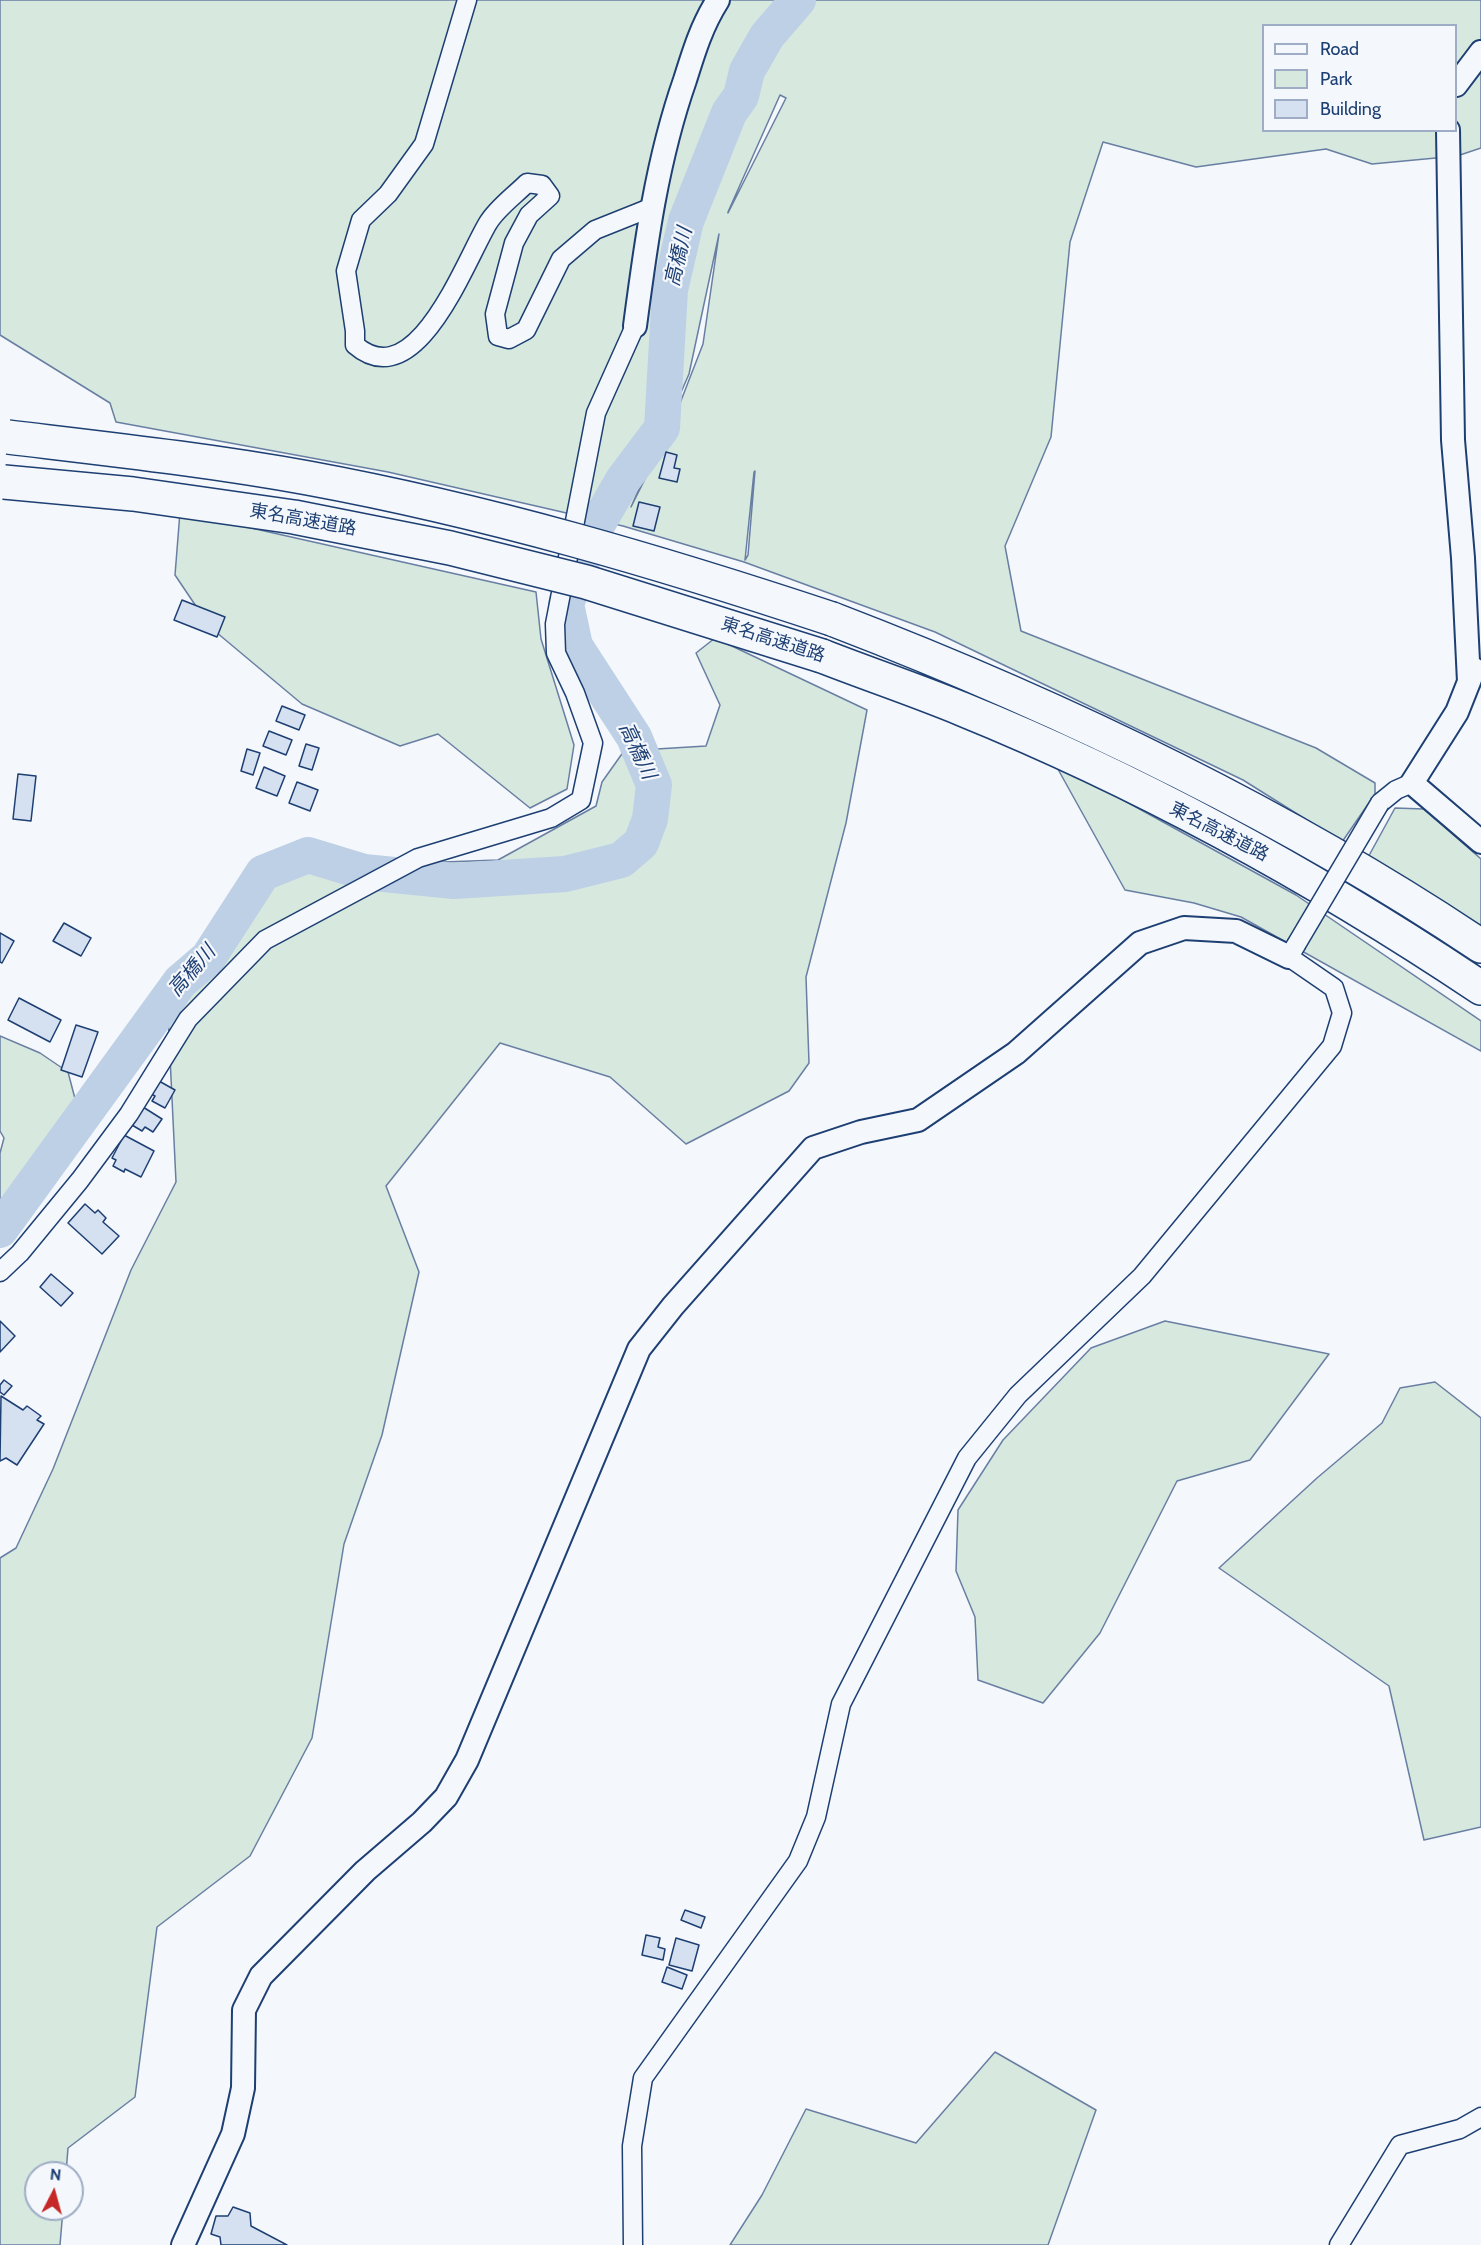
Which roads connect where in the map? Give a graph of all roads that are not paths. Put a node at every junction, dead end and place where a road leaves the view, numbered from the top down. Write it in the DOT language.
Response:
graph roads {
  1 [pos="467,0"];
  2 [pos="718,0"];
  3 [pos="1481,52"];
  4 [pos="1457,82"];
  5 [pos="1448,132"];
  6 [pos="650,208"];
  7 [pos="635,326"];
  8 [pos="4,437"];
  9 [pos="2,482"];
  10 [pos="1481,651"];
  11 [pos="1469,682"];
  12 [pos="1412,783"];
  13 [pos="1481,842"];
  14 [pos="1481,946"];
  15 [pos="1293,951"];
  16 [pos="1481,988"];
  17 [pos="0,1272"];
  18 [pos="1481,2117"];
  19 [pos="183,2245"];
  20 [pos="633,2245"];
  21 [pos="1340,2245"];
  1 -- 6 [label="street"];
  2 -- 6 [label="street"];
  3 -- 4 [label="street"];
  5 -- 11 [label="street"];
  6 -- 7 [label="street"];
  7 -- 17 [label="street"];
  8 -- 14 [label="highway, 東名高速道路, bridge"];
  9 -- 16 [label="highway, 東名高速道路, bridge"];
  10 -- 11 [label="street"];
  11 -- 12 [label="street"];
  12 -- 13 [label="street"];
  12 -- 15 [label="street, bridge"];
  15 -- 19 [label="street"];
  15 -- 20 [label="street"];
  18 -- 21 [label="street"];
}
